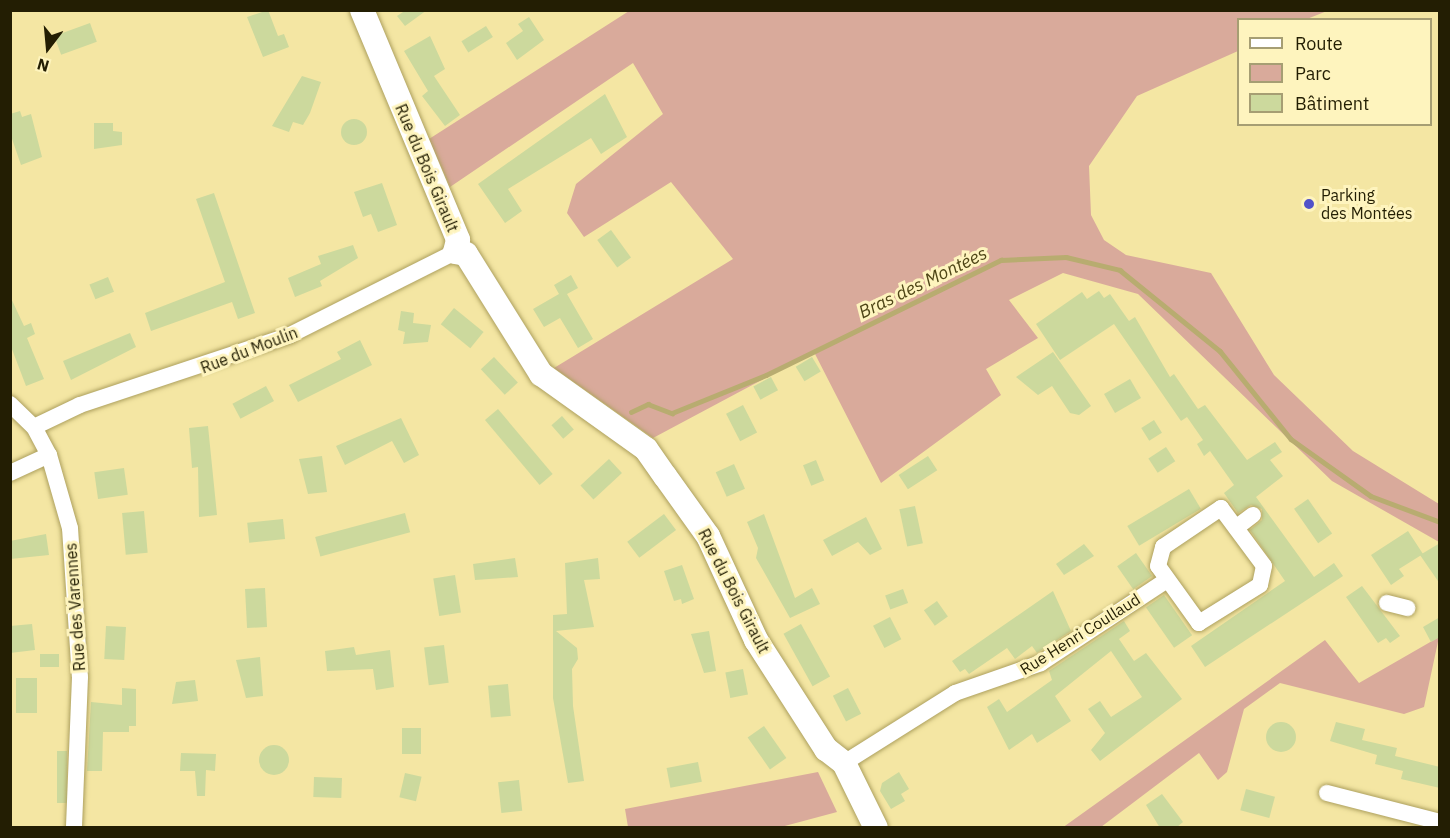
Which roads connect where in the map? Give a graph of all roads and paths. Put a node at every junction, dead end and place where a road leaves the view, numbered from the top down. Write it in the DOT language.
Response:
graph roads {
  1 [pos="362,10"];
  2 [pos="455,252"];
  3 [pos="10,404"];
  4 [pos="34,427"];
  5 [pos="49,455"];
  6 [pos="10,473"];
  7 [pos="1254,515"];
  8 [pos="1237,527"];
  9 [pos="1167,580"];
  10 [pos="1387,603"];
  11 [pos="1407,608"];
  12 [pos="844,763"];
  13 [pos="1327,793"];
  14 [pos="1440,822"];
  15 [pos="74,828"];
  16 [pos="876,828"];
  1 -- 2 [label="street, Rue du Bois Girault"];
  2 -- 4 [label="street, Rue du Moulin"];
  2 -- 12 [label="street, Rue du Bois Girault"];
  3 -- 4 [label="street, Rue des Varennes"];
  4 -- 5 [label="street, Rue des Varennes"];
  5 -- 6 [label="street"];
  5 -- 15 [label="street, Rue des Varennes"];
  7 -- 8 [label="street"];
  8 -- 9 [label="street"];
  8 -- 9 [label="street"];
  9 -- 12 [label="street, Rue Henri Coullaud"];
  10 -- 11 [label="street"];
  12 -- 16 [label="street, Rue du Bois Girault"];
  13 -- 14 [label="street"];
}
